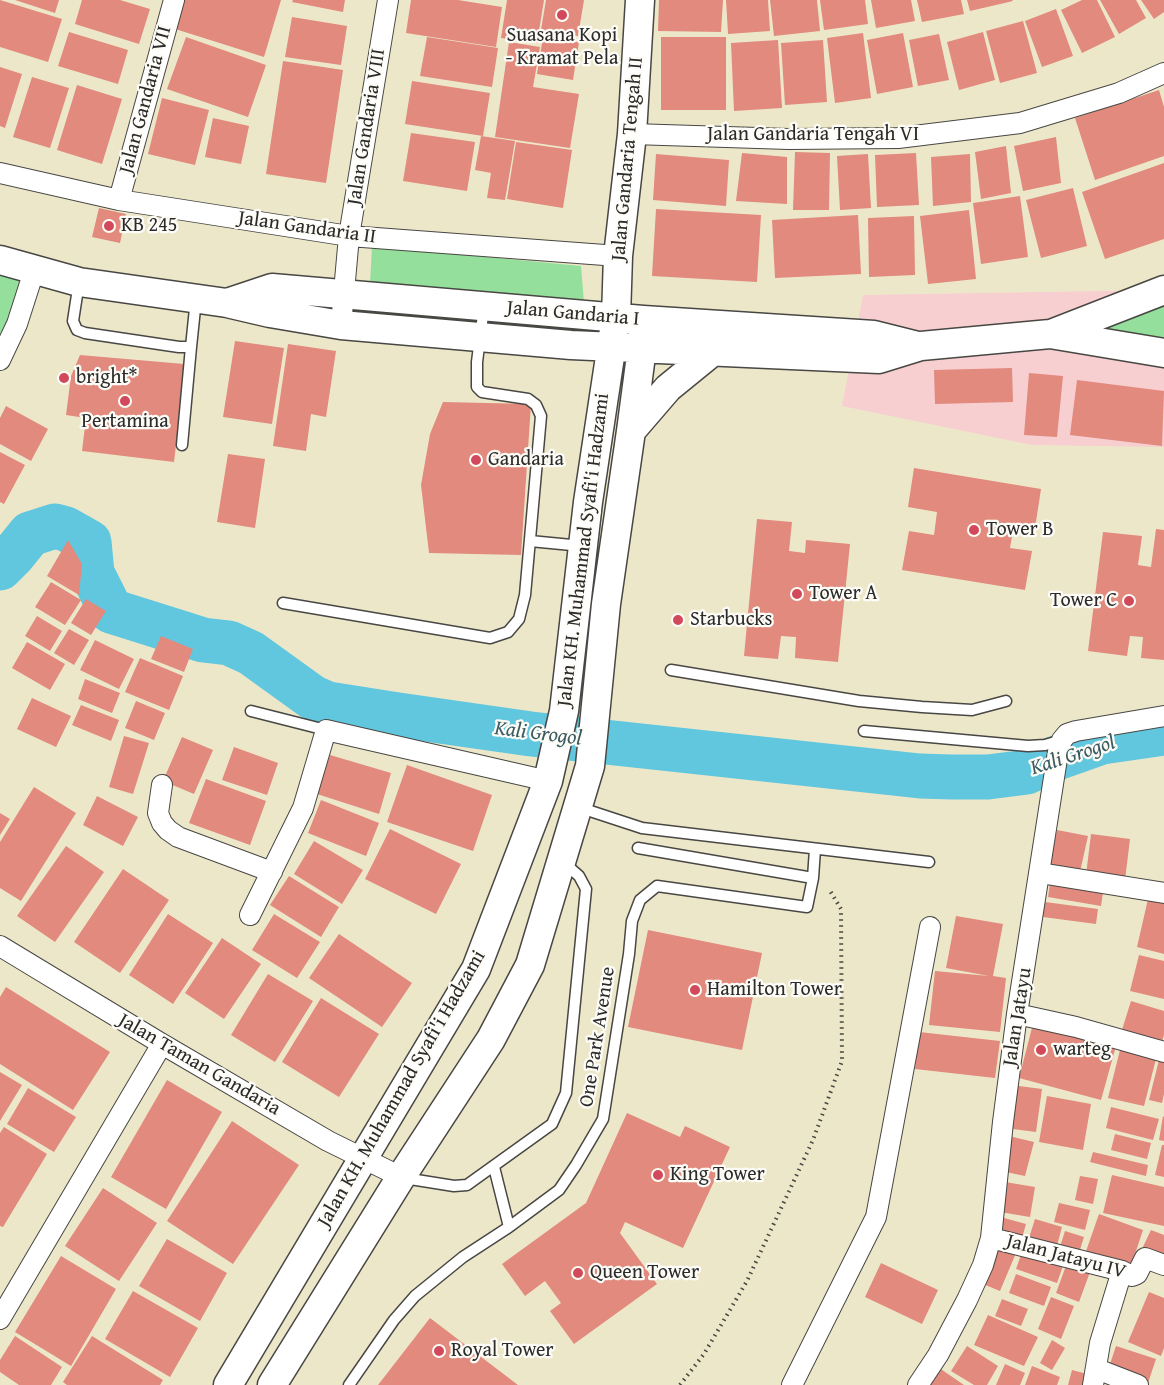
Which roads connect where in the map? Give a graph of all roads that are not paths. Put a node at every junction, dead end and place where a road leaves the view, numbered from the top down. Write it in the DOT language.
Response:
graph roads {
  1 [pos="174,0"];
  2 [pos="388,0"];
  3 [pos="640,0"];
  4 [pos="1164,73"];
  5 [pos="632,134"];
  6 [pos="0,174"];
  7 [pos="119,200"];
  8 [pos="349,236"];
  9 [pos="618,255"];
  10 [pos="0,260"];
  11 [pos="34,270"];
  12 [pos="79,282"];
  13 [pos="1164,290"];
  14 [pos="343,293"];
  15 [pos="196,299"];
  16 [pos="227,303"];
  17 [pos="484,306"];
  18 [pos="629,319"];
  19 [pos="341,325"];
  20 [pos="1050,334"];
  21 [pos="481,337"];
  22 [pos="571,345"];
  23 [pos="612,346"];
  24 [pos="921,346"];
  25 [pos="191,348"];
  26 [pos="642,348"];
  27 [pos="711,353"];
  28 [pos="1164,353"];
  29 [pos="0,360"];
  30 [pos="603,401"];
  31 [pos="631,431"];
  32 [pos="182,445"];
  33 [pos="530,541"];
  34 [pos="583,546"];
  35 [pos="283,603"];
  36 [pos="671,670"];
  37 [pos="1006,700"];
  38 [pos="250,711"];
  39 [pos="1164,716"];
  40 [pos="326,730"];
  41 [pos="864,731"];
  42 [pos="1060,746"];
  43 [pos="549,781"];
  44 [pos="162,785"];
  45 [pos="578,807"];
  46 [pos="638,848"];
  47 [pos="815,849"];
  48 [pos="562,860"];
  49 [pos="929,862"];
  50 [pos="272,872"];
  51 [pos="1040,873"];
  52 [pos="813,878"];
  53 [pos="1164,893"];
  54 [pos="250,915"];
  55 [pos="930,927"];
  56 [pos="0,947"];
  57 [pos="1017,1014"];
  58 [pos="162,1044"];
  59 [pos="1164,1053"];
  60 [pos="363,1157"];
  61 [pos="494,1167"];
  62 [pos="401,1177"];
  63 [pos="509,1227"];
  64 [pos="991,1238"];
  65 [pos="1164,1265"];
  66 [pos="1122,1271"];
  67 [pos="0,1319"];
  68 [pos="1095,1377"];
  69 [pos="228,1385"];
  70 [pos="272,1385"];
  71 [pos="349,1385"];
  72 [pos="792,1385"];
  73 [pos="918,1385"];
  74 [pos="1138,1385"];
  1 -- 7 [label="street, Jalan Gandaria VII"];
  2 -- 8 [label="street, Jalan Gandaria VIII"];
  3 -- 5 [label="main road, Jalan Gandaria Tengah II"];
  4 -- 5 [label="street, Jalan Gandaria Tengah VI"];
  5 -- 9 [label="main road, Jalan Gandaria Tengah II"];
  6 -- 7 [label="street, Jalan Gandaria II"];
  7 -- 8 [label="street, Jalan Gandaria II"];
  8 -- 9 [label="street, Jalan Gandaria II"];
  8 -- 14 [label="street, Jalan Gandaria VIII"];
  9 -- 18 [label="main road, Jalan Gandaria Tengah II"];
  10 -- 11 [label="main road, Jalan Gandaria I"];
  11 -- 12 [label="main road, Jalan Gandaria I"];
  11 -- 29 [label="street"];
  12 -- 15 [label="main road, Jalan Gandaria I"];
  12 -- 25 [label="lane"];
  13 -- 20 [label="main road"];
  14 -- 16 [label="main road, Jalan Gandaria I"];
  14 -- 17 [label="main road, Jalan Gandaria I"];
  14 -- 19 [label="street, Jalan Gandaria VIII"];
  15 -- 16 [label="main road, Jalan Gandaria I"];
  15 -- 25 [label="lane"];
  16 -- 19 [label="main road, Jalan Gandaria I"];
  17 -- 18 [label="main road, Jalan Gandaria I"];
  17 -- 21 [label="lane"];
  18 -- 23 [label="main road, Jalan KH. Muhammad Syafi'i Hadzami"];
  18 -- 24 [label="main road, Jalan Gandaria I"];
  18 -- 26 [label="main road, Jalan KH. Muhammad Syafi'i Hadzami"];
  19 -- 21 [label="main road, Jalan Gandaria I"];
  20 -- 24 [label="main road, Jalan Gandaria I"];
  20 -- 28 [label="main road, Jalan Gandaria I"];
  21 -- 22 [label="main road, Jalan Gandaria I"];
  21 -- 33 [label="lane"];
  22 -- 23 [label="main road, Jalan Gandaria I"];
  22 -- 30 [label="main road"];
  23 -- 26 [label="main road, Jalan Gandaria I"];
  23 -- 30 [label="main road, Jalan KH. Muhammad Syafi'i Hadzami"];
  24 -- 27 [label="main road, Jalan Gandaria I"];
  25 -- 32 [label="lane"];
  26 -- 27 [label="main road, Jalan Gandaria I"];
  26 -- 31 [label="main road, Jalan KH. Muhammad Syafi'i Hadzami"];
  27 -- 31 [label="main road"];
  30 -- 34 [label="main road, Jalan KH. Muhammad Syafi'i Hadzami"];
  31 -- 45 [label="main road, Jalan KH. Muhammad Syafi'i Hadzami"];
  33 -- 34 [label="lane"];
  33 -- 35 [label="lane"];
  34 -- 43 [label="main road, Jalan KH. Muhammad Syafi'i Hadzami"];
  36 -- 37 [label="lane"];
  38 -- 40 [label="lane"];
  39 -- 42 [label="street"];
  40 -- 43 [label="street"];
  40 -- 50 [label="street"];
  41 -- 42 [label="lane"];
  42 -- 51 [label="street, Jalan Jatayu"];
  43 -- 60 [label="main road, Jalan KH. Muhammad Syafi'i Hadzami"];
  44 -- 50 [label="street"];
  45 -- 47 [label="lane"];
  45 -- 48 [label="main road, Jalan KH. Muhammad Syafi'i Hadzami"];
  46 -- 52 [label="lane"];
  47 -- 49 [label="lane"];
  47 -- 52 [label="lane, One Park Avenue"];
  48 -- 61 [label="lane, One Park Avenue"];
  48 -- 62 [label="main road, Jalan KH. Muhammad Syafi'i Hadzami"];
  50 -- 54 [label="street"];
  51 -- 53 [label="street"];
  51 -- 57 [label="street, Jalan Jatayu"];
  52 -- 63 [label="lane, One Park Avenue"];
  55 -- 72 [label="street"];
  56 -- 58 [label="street, Jalan Taman Gandaria"];
  57 -- 59 [label="street"];
  57 -- 64 [label="street, Jalan Jatayu"];
  58 -- 60 [label="street, Jalan Taman Gandaria"];
  58 -- 67 [label="street"];
  60 -- 62 [label="street, Jalan Taman Gandaria"];
  60 -- 69 [label="main road, Jalan KH. Muhammad Syafi'i Hadzami"];
  61 -- 62 [label="lane, One Park Avenue"];
  61 -- 63 [label="lane"];
  62 -- 70 [label="main road, Jalan KH. Muhammad Syafi'i Hadzami"];
  63 -- 71 [label="lane, One Park Avenue"];
  64 -- 66 [label="street, Jalan Jatayu IV"];
  64 -- 73 [label="street, Jalan Jatayu"];
  65 -- 66 [label="street, Jalan Jatayu IV"];
  66 -- 68 [label="street"];
  68 -- 74 [label="street"];
}
